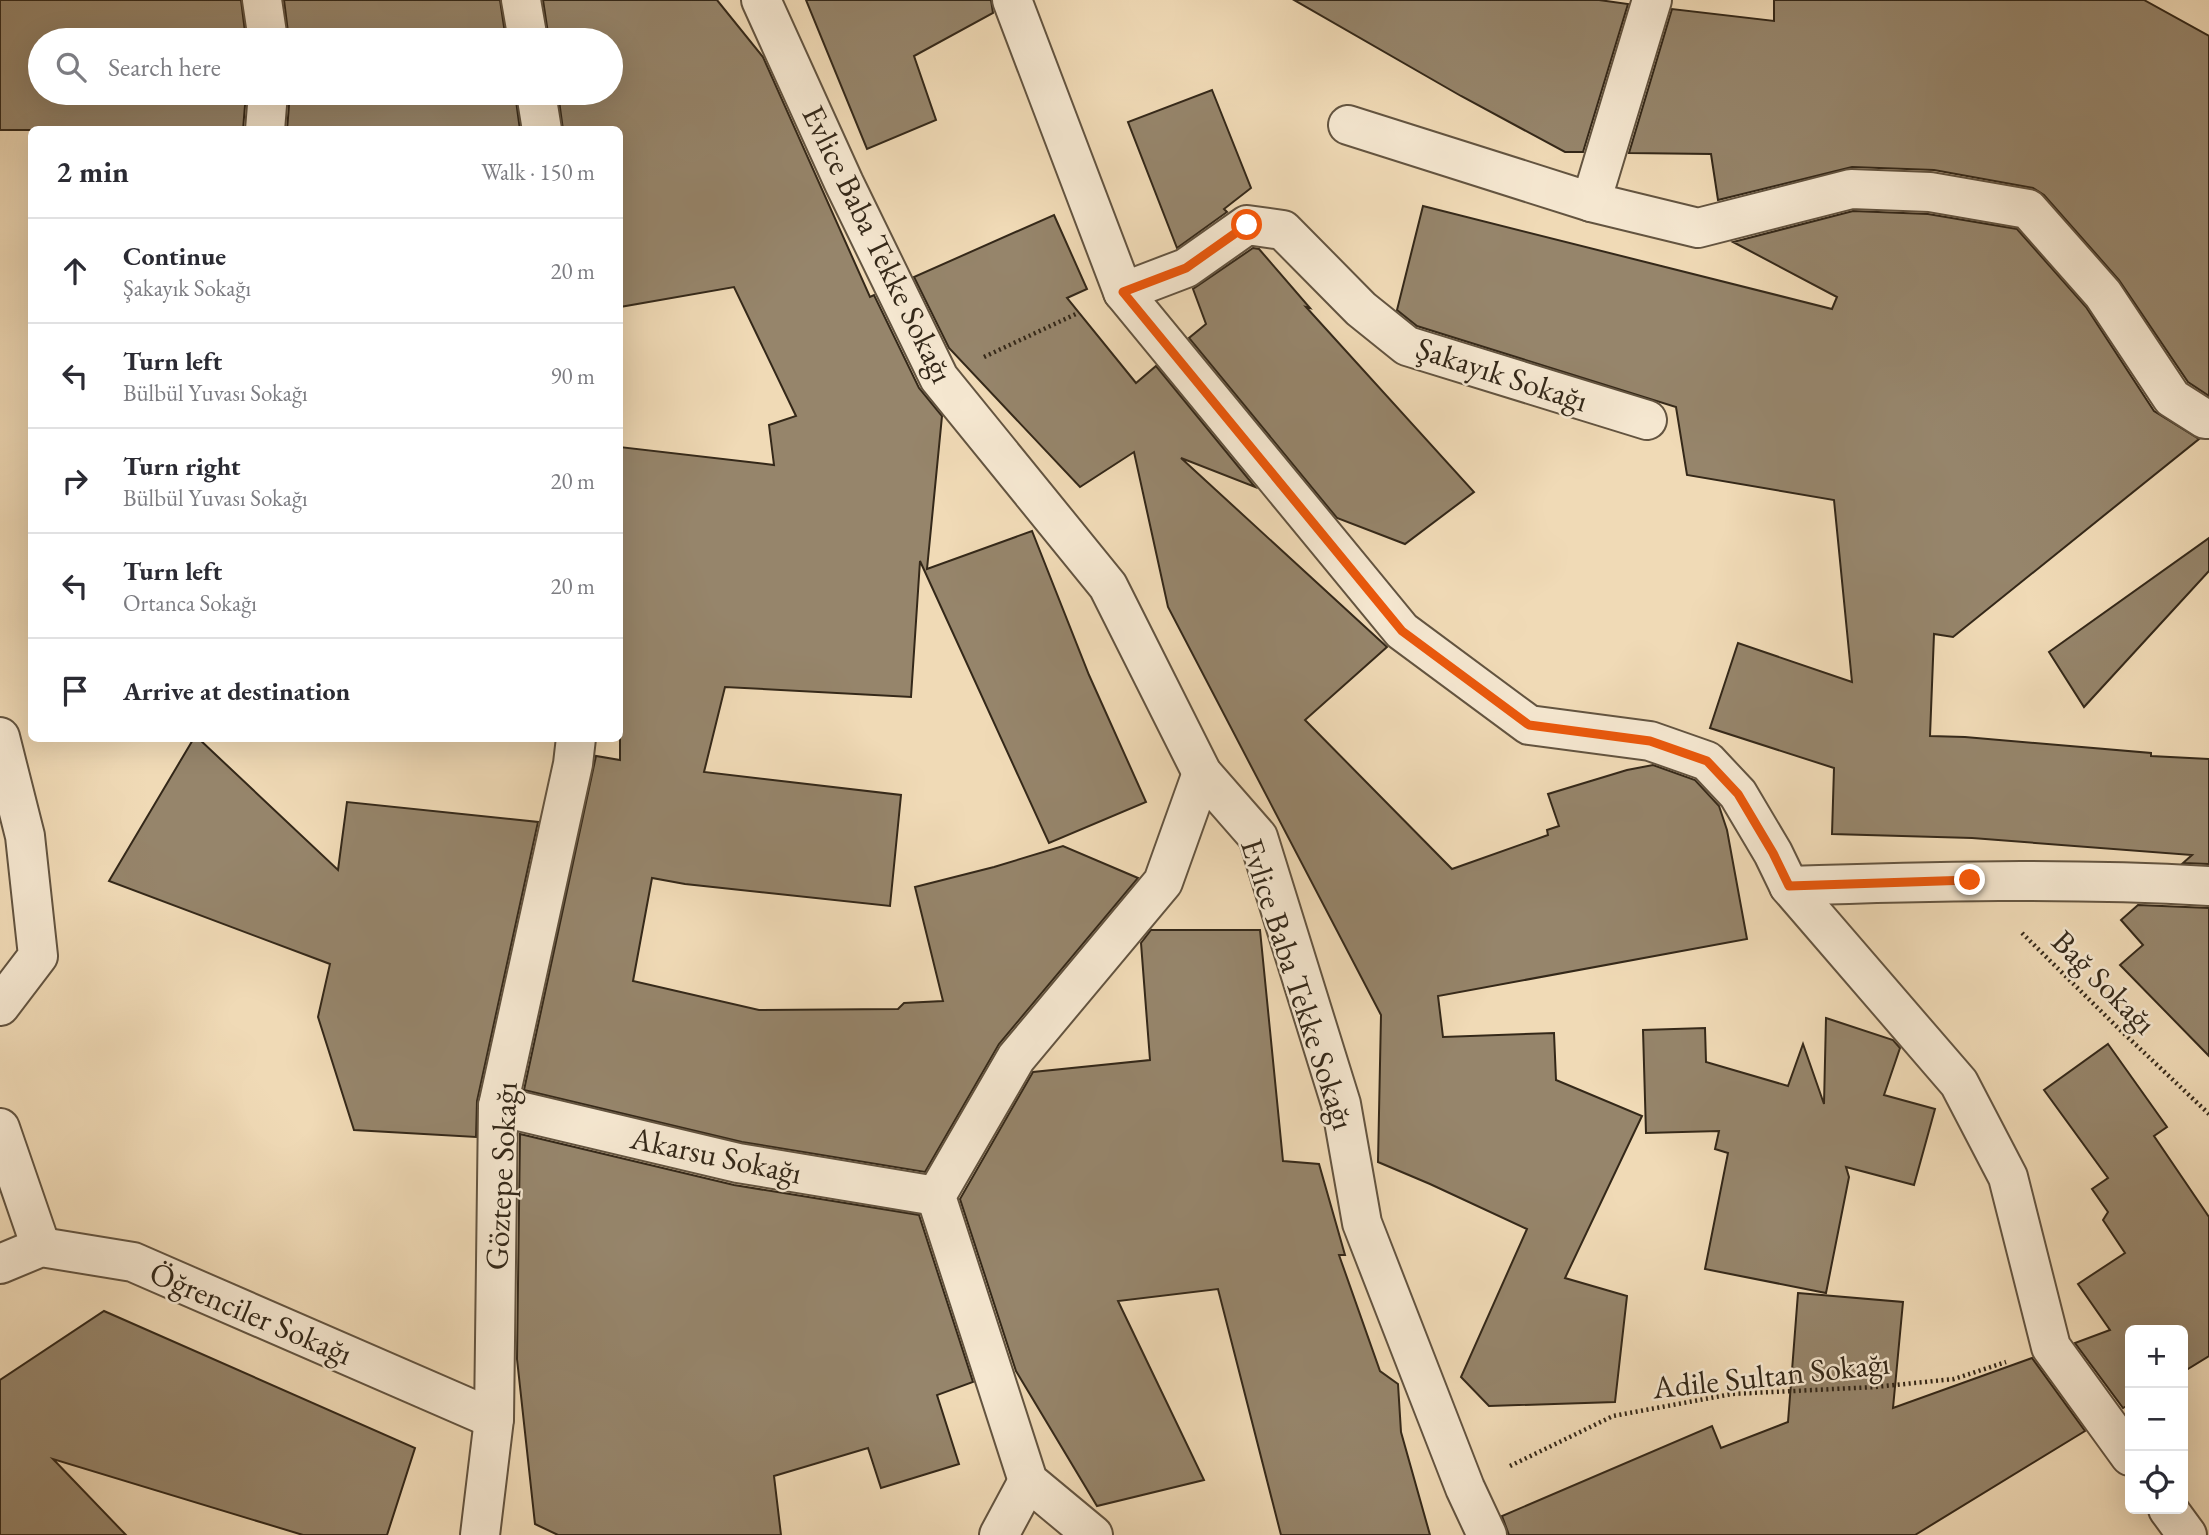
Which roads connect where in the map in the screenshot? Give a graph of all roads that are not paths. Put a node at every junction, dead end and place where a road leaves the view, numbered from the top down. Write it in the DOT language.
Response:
graph roads {
  1 [pos="262,0"];
  2 [pos="521,0"];
  3 [pos="761,0"];
  4 [pos="1012,0"];
  5 [pos="1652,0"];
  6 [pos="266,28"];
  7 [pos="526,28"];
  8 [pos="267,105"];
  9 [pos="538,105"];
  10 [pos="1348,125"];
  11 [pos="265,126"];
  12 [pos="541,126"];
  13 [pos="1591,202"];
  14 [pos="1123,292"];
  15 [pos="2209,419"];
  16 [pos="1647,420"];
  17 [pos="0,737"];
  18 [pos="576,742"];
  19 [pos="1202,773"];
  20 [pos="1789,886"];
  21 [pos="2209,886"];
  22 [pos="0,1006"];
  23 [pos="498,1106"];
  24 [pos="0,1128"];
  25 [pos="936,1196"];
  26 [pos="41,1247"];
  27 [pos="0,1264"];
  28 [pos="494,1419"];
  29 [pos="2126,1451"];
  30 [pos="1027,1481"];
  31 [pos="2172,1514"];
  32 [pos="486,1532"];
  33 [pos="999,1535"];
  34 [pos="1093,1535"];
  35 [pos="1487,1535"];
  36 [pos="2187,1535"];
  1 -- 6 [label="street"];
  2 -- 7 [label="street"];
  3 -- 19 [label="street, Evlice Baba Tekke Sokağı"];
  4 -- 14 [label="street"];
  5 -- 13 [label="street"];
  8 -- 11 [label="street"];
  9 -- 12 [label="street"];
  10 -- 13 [label="street"];
  13 -- 15 [label="street"];
  14 -- 16 [label="street, Şakayık Sokağı"];
  14 -- 20 [label="street"];
  17 -- 22 [label="street"];
  18 -- 23 [label="street, Göztepe Sokağı"];
  19 -- 25 [label="street"];
  19 -- 35 [label="street, Evlice Baba Tekke Sokağı"];
  20 -- 21 [label="street"];
  20 -- 29 [label="street"];
  23 -- 25 [label="street, Akarsu Sokağı"];
  23 -- 28 [label="street, Göztepe Sokağı"];
  24 -- 26 [label="street"];
  25 -- 30 [label="street"];
  26 -- 27 [label="street"];
  26 -- 28 [label="street, Öğrenciler Sokağı"];
  28 -- 32 [label="street, Göztepe Sokağı"];
  30 -- 33 [label="street"];
  30 -- 34 [label="street"];
  31 -- 36 [label="street"];
}
